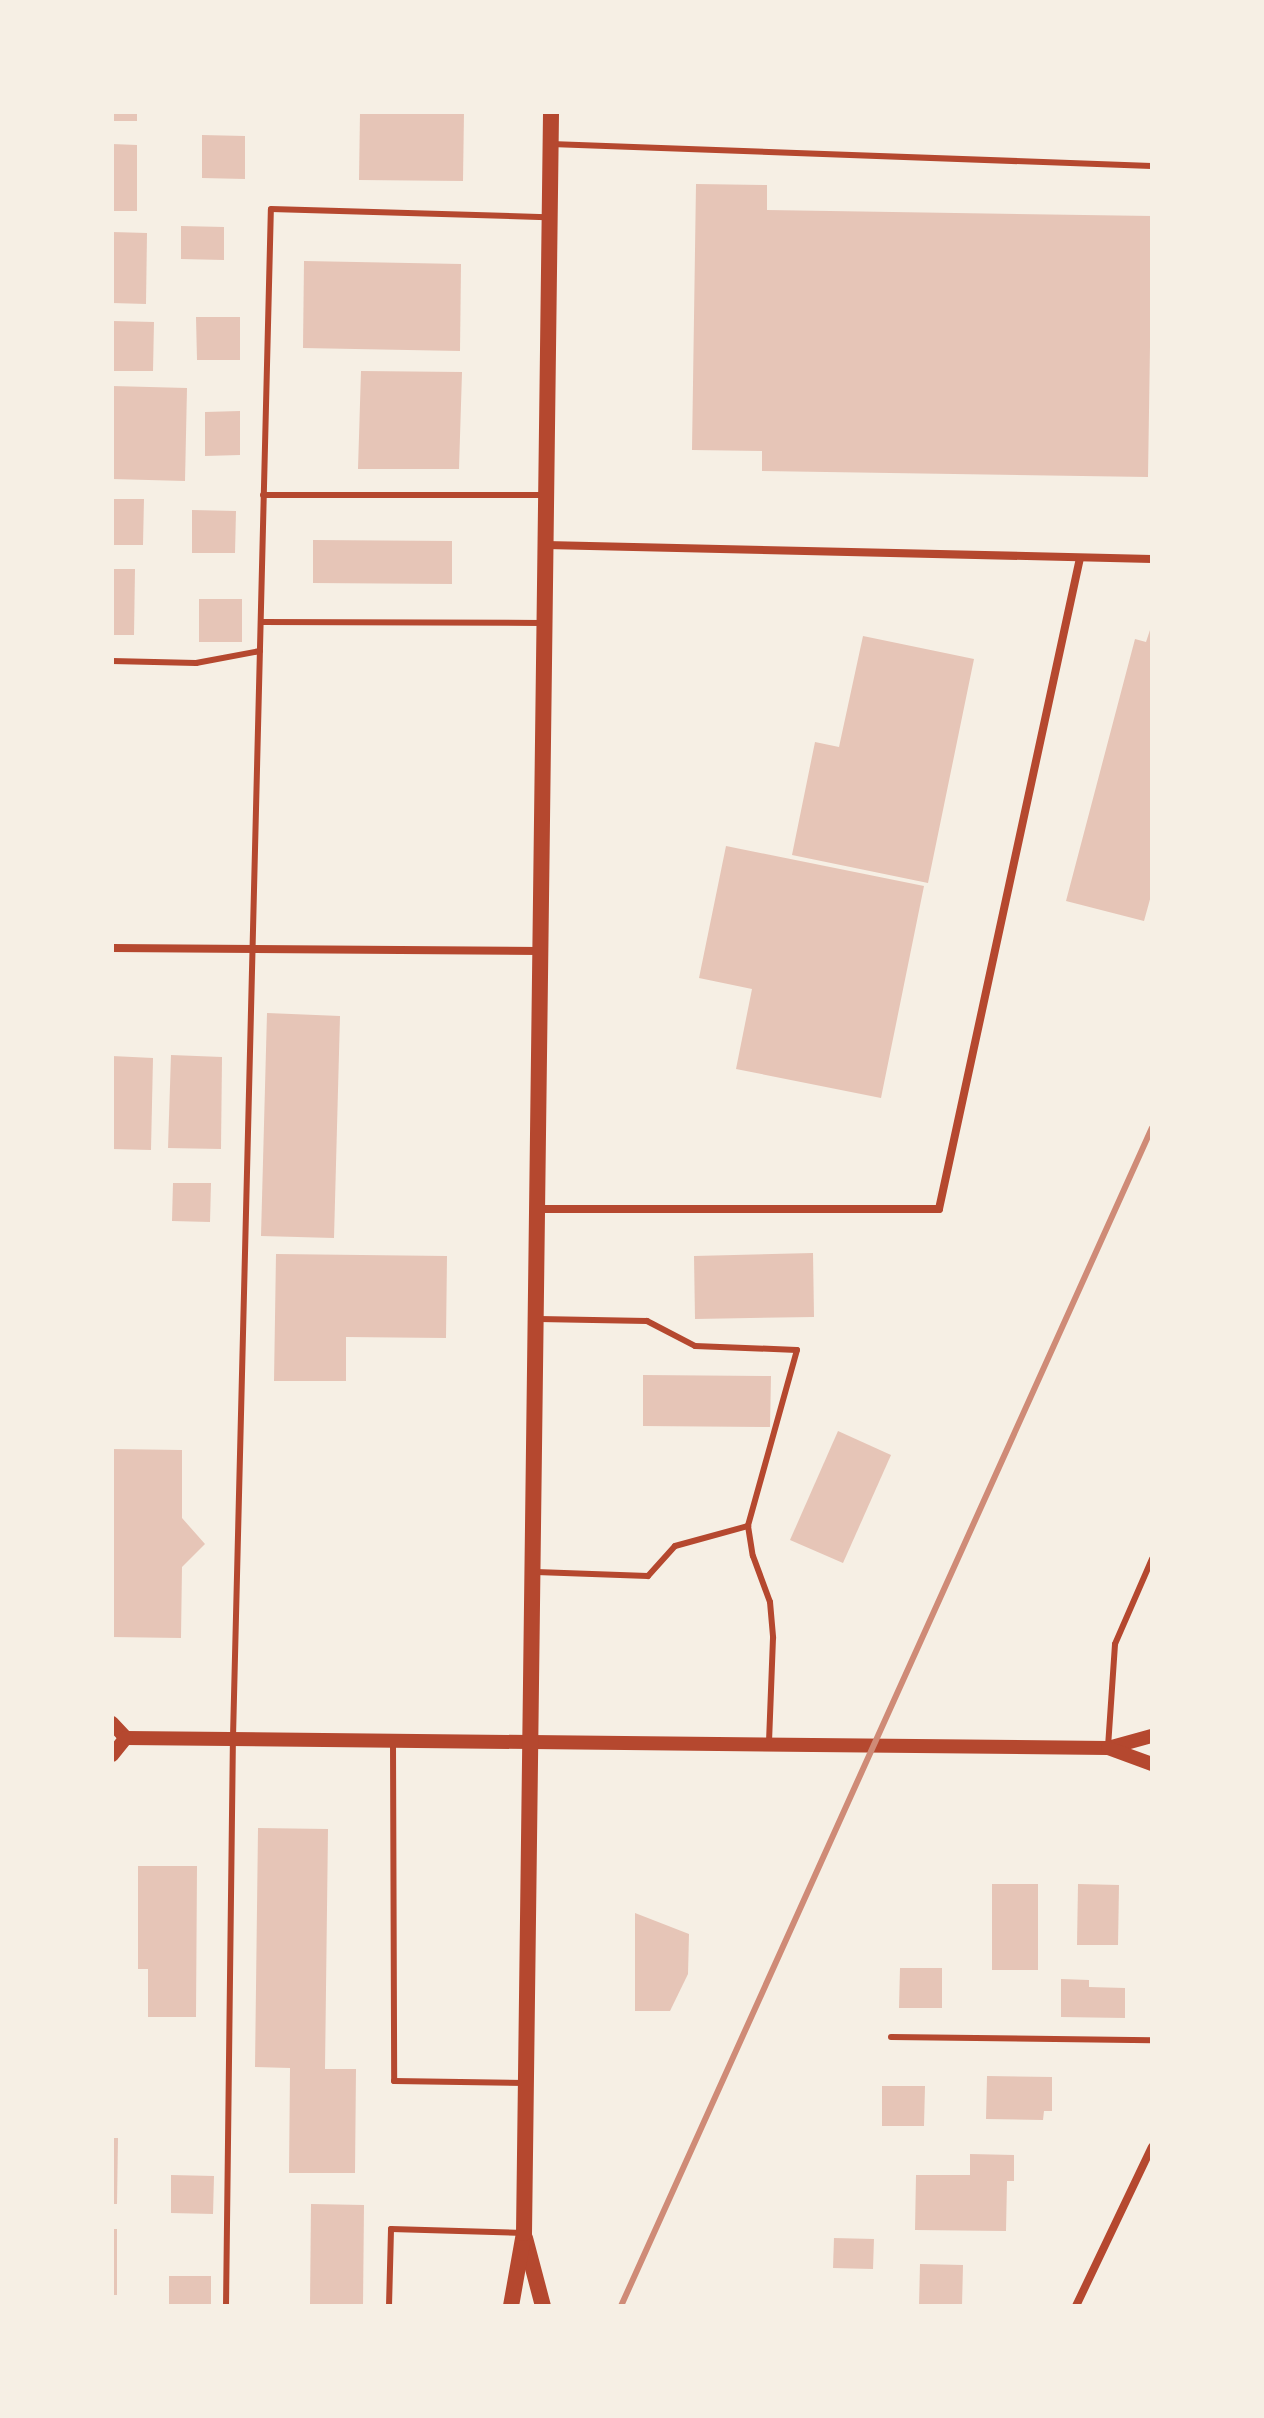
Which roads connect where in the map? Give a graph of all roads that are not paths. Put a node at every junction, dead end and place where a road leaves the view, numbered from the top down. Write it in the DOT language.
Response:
graph roads {
  1 [pos="551,112"];
  2 [pos="551,144"];
  3 [pos="1152,166"];
  4 [pos="550,217"];
  5 [pos="263,495"];
  6 [pos="546,495"];
  7 [pos="546,545"];
  8 [pos="1080,558"];
  9 [pos="1152,559"];
  10 [pos="262,622"];
  11 [pos="545,623"];
  12 [pos="260,651"];
  13 [pos="112,661"];
  14 [pos="112,948"];
  15 [pos="254,949"];
  16 [pos="540,951"];
  17 [pos="537,1209"];
  18 [pos="535,1319"];
  19 [pos="748,1526"];
  20 [pos="1152,1559"];
  21 [pos="532,1571"];
  22 [pos="112,1723"];
  23 [pos="1152,1736"];
  24 [pos="233,1737"];
  25 [pos="126,1738"];
  26 [pos="393,1739"];
  27 [pos="530,1741"];
  28 [pos="769,1744"];
  29 [pos="1108,1748"];
  30 [pos="112,1755"];
  31 [pos="1152,1764"];
  32 [pos="891,2037"];
  33 [pos="1152,2040"];
  34 [pos="526,2083"];
  35 [pos="1152,2147"];
  36 [pos="524,2233"];
  37 [pos="226,2306"];
  38 [pos="389,2306"];
  39 [pos="511,2306"];
  40 [pos="543,2306"];
  41 [pos="1076,2306"];
  1 -- 2 [label="main road"];
  2 -- 3 [label="lane"];
  2 -- 4 [label="main road"];
  4 -- 5 [label="lane"];
  4 -- 6 [label="main road"];
  5 -- 6 [label="lane"];
  5 -- 10 [label="lane"];
  6 -- 7 [label="main road"];
  7 -- 8 [label="street"];
  7 -- 11 [label="main road"];
  8 -- 9 [label="street"];
  8 -- 17 [label="street"];
  10 -- 11 [label="lane"];
  10 -- 12 [label="lane"];
  11 -- 16 [label="main road"];
  12 -- 13 [label="lane"];
  12 -- 15 [label="lane"];
  14 -- 15 [label="street"];
  15 -- 16 [label="street"];
  15 -- 24 [label="lane"];
  16 -- 17 [label="main road"];
  17 -- 18 [label="main road"];
  18 -- 19 [label="lane"];
  18 -- 21 [label="main road"];
  19 -- 21 [label="lane"];
  19 -- 28 [label="lane"];
  20 -- 29 [label="lane"];
  21 -- 27 [label="main road"];
  22 -- 25 [label="street"];
  23 -- 29 [label="street"];
  24 -- 25 [label="street"];
  24 -- 26 [label="street"];
  24 -- 37 [label="lane"];
  25 -- 30 [label="street"];
  26 -- 27 [label="street"];
  26 -- 34 [label="lane"];
  27 -- 28 [label="street"];
  27 -- 34 [label="main road"];
  28 -- 29 [label="street"];
  29 -- 31 [label="street"];
  32 -- 33 [label="lane"];
  34 -- 36 [label="main road"];
  35 -- 41 [label="street"];
  36 -- 38 [label="lane"];
  36 -- 39 [label="main road"];
  36 -- 40 [label="main road"];
}
